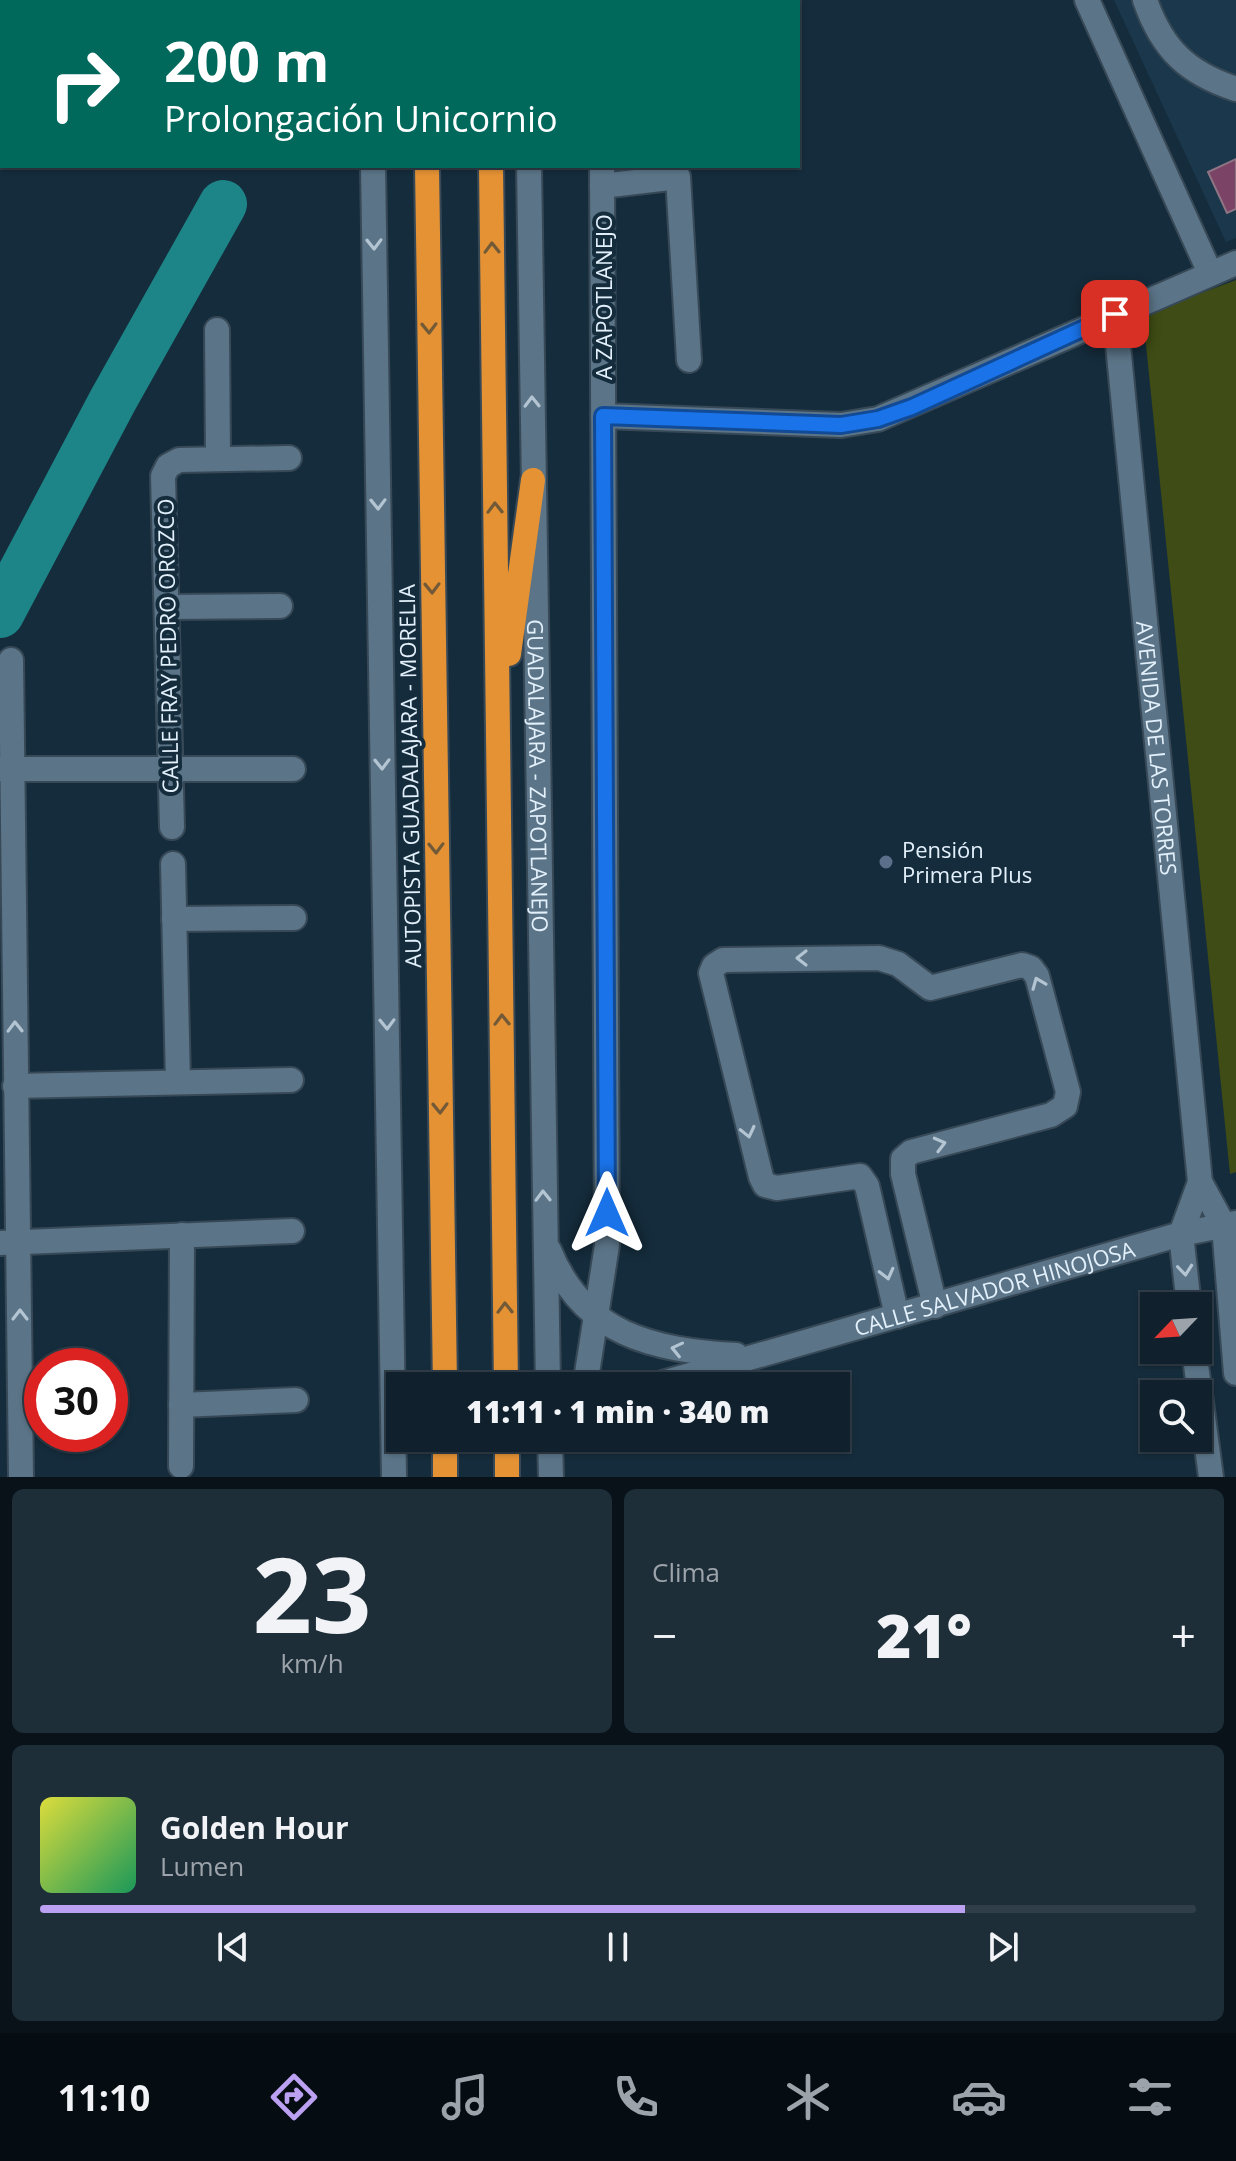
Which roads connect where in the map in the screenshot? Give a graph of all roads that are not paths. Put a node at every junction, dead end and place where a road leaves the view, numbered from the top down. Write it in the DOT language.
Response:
graph roads {
  1 [pos="1087,0"];
  2 [pos="1145,0"];
  3 [pos="1236,89"];
  4 [pos="373,168"];
  5 [pos="427,168"];
  6 [pos="491,168"];
  7 [pos="529,168"];
  8 [pos="602,176"];
  9 [pos="1236,263"];
  10 [pos="1210,273"];
  11 [pos="1115,314"];
  12 [pos="217,330"];
  13 [pos="689,360"];
  14 [pos="603,416"];
  15 [pos="289,458"];
  16 [pos="218,459"];
  17 [pos="533,480"];
  18 [pos="280,606"];
  19 [pos="167,607"];
  20 [pos="11,660"];
  21 [pos="498,736"];
  22 [pos="6,769"];
  23 [pos="171,769"];
  24 [pos="293,769"];
  25 [pos="172,827"];
  26 [pos="173,864"];
  27 [pos="294,918"];
  28 [pos="174,919"];
  29 [pos="7,924"];
  30 [pos="291,1080"];
  31 [pos="178,1082"];
  32 [pos="15,1086"];
  33 [pos="1200,1182"];
  34 [pos="1230,1224"];
  35 [pos="292,1231"];
  36 [pos="543,1234"];
  37 [pos="1181,1234"];
  38 [pos="182,1235"];
  39 [pos="10,1242"];
  40 [pos="1187,1292"];
  41 [pos="935,1306"];
  42 [pos="897,1316"];
  43 [pos="596,1319"];
  44 [pos="755,1356"];
  45 [pos="1196,1364"];
  46 [pos="445,1372"];
  47 [pos="506,1372"];
  48 [pos="548,1372"];
  49 [pos="587,1372"];
  50 [pos="700,1372"];
  51 [pos="1236,1373"];
  52 [pos="296,1400"];
  53 [pos="181,1405"];
  54 [pos="445,1452"];
  55 [pos="507,1452"];
  56 [pos="181,1466"];
  57 [pos="21,1477"];
  58 [pos="394,1477"];
  59 [pos="445,1477"];
  60 [pos="507,1477"];
  61 [pos="1211,1477"];
  1 -- 10 [label="street"];
  2 -- 3 [label="street"];
  4 -- 58 [label="street, one-way"];
  5 -- 46 [label="highway, AUTOPISTA GUADALAJARA - MORELIA, one-way"];
  21 -- 6 [label="highway, one-way"];
  17 -- 7 [label="street, GUADALAJARA - ZAPOTLANEJO, one-way"];
  8 -- 13 [label="street"];
  8 -- 14 [label="street, A ZAPOTLANEJO"];
  9 -- 10 [label="street"];
  10 -- 11 [label="street"];
  11 -- 14 [label="street"];
  11 -- 33 [label="street, AVENIDA DE LAS TORRES"];
  12 -- 16 [label="street"];
  14 -- 43 [label="street, A ZAPOTLANEJO"];
  15 -- 16 [label="street"];
  16 -- 19 [label="street, CALLE FRAY PEDRO OROZCO"];
  17 -- 21 [label="highway"];
  36 -- 17 [label="street, GUADALAJARA - ZAPOTLANEJO, one-way"];
  18 -- 19 [label="street"];
  19 -- 23 [label="street, CALLE FRAY PEDRO OROZCO"];
  20 -- 22 [label="street"];
  47 -- 21 [label="highway, one-way"];
  22 -- 23 [label="street"];
  22 -- 29 [label="street"];
  23 -- 24 [label="street"];
  23 -- 25 [label="street, CALLE FRAY PEDRO OROZCO"];
  26 -- 28 [label="street"];
  27 -- 28 [label="street"];
  28 -- 31 [label="street"];
  32 -- 29 [label="street, one-way"];
  30 -- 31 [label="street"];
  31 -- 32 [label="street"];
  32 -- 39 [label="street"];
  33 -- 34 [label="street, AVENIDA DE LAS TORRES"];
  33 -- 37 [label="street, AVENIDA DE LAS TORRES"];
  34 -- 37 [label="street, CALLE SALVADOR HINOJOSA"];
  34 -- 51 [label="street, AVENIDA DE LAS TORRES"];
  35 -- 38 [label="street"];
  36 -- 43 [label="street, CALLE SALVADOR HINOJOSA"];
  36 -- 48 [label="street, GUADALAJARA - ZAPOTLANEJO"];
  37 -- 40 [label="street, AVENIDA DE LAS TORRES, one-way"];
  37 -- 41 [label="street, CALLE SALVADOR HINOJOSA"];
  38 -- 39 [label="street"];
  38 -- 53 [label="street"];
  57 -- 39 [label="street, one-way"];
  41 -- 42 [label="street, CALLE SALVADOR HINOJOSA"];
  41 -- 42 [label="street, one-way"];
  42 -- 44 [label="street, CALLE SALVADOR HINOJOSA"];
  44 -- 43 [label="street, CALLE SALVADOR HINOJOSA, one-way"];
  43 -- 49 [label="street, A ZAPOTLANEJO"];
  44 -- 50 [label="street, CALLE SALVADOR HINOJOSA"];
  45 -- 61 [label="street"];
  52 -- 53 [label="street"];
  53 -- 56 [label="street"];
  54 -- 59 [label="highway"];
  55 -- 60 [label="highway"];
}
